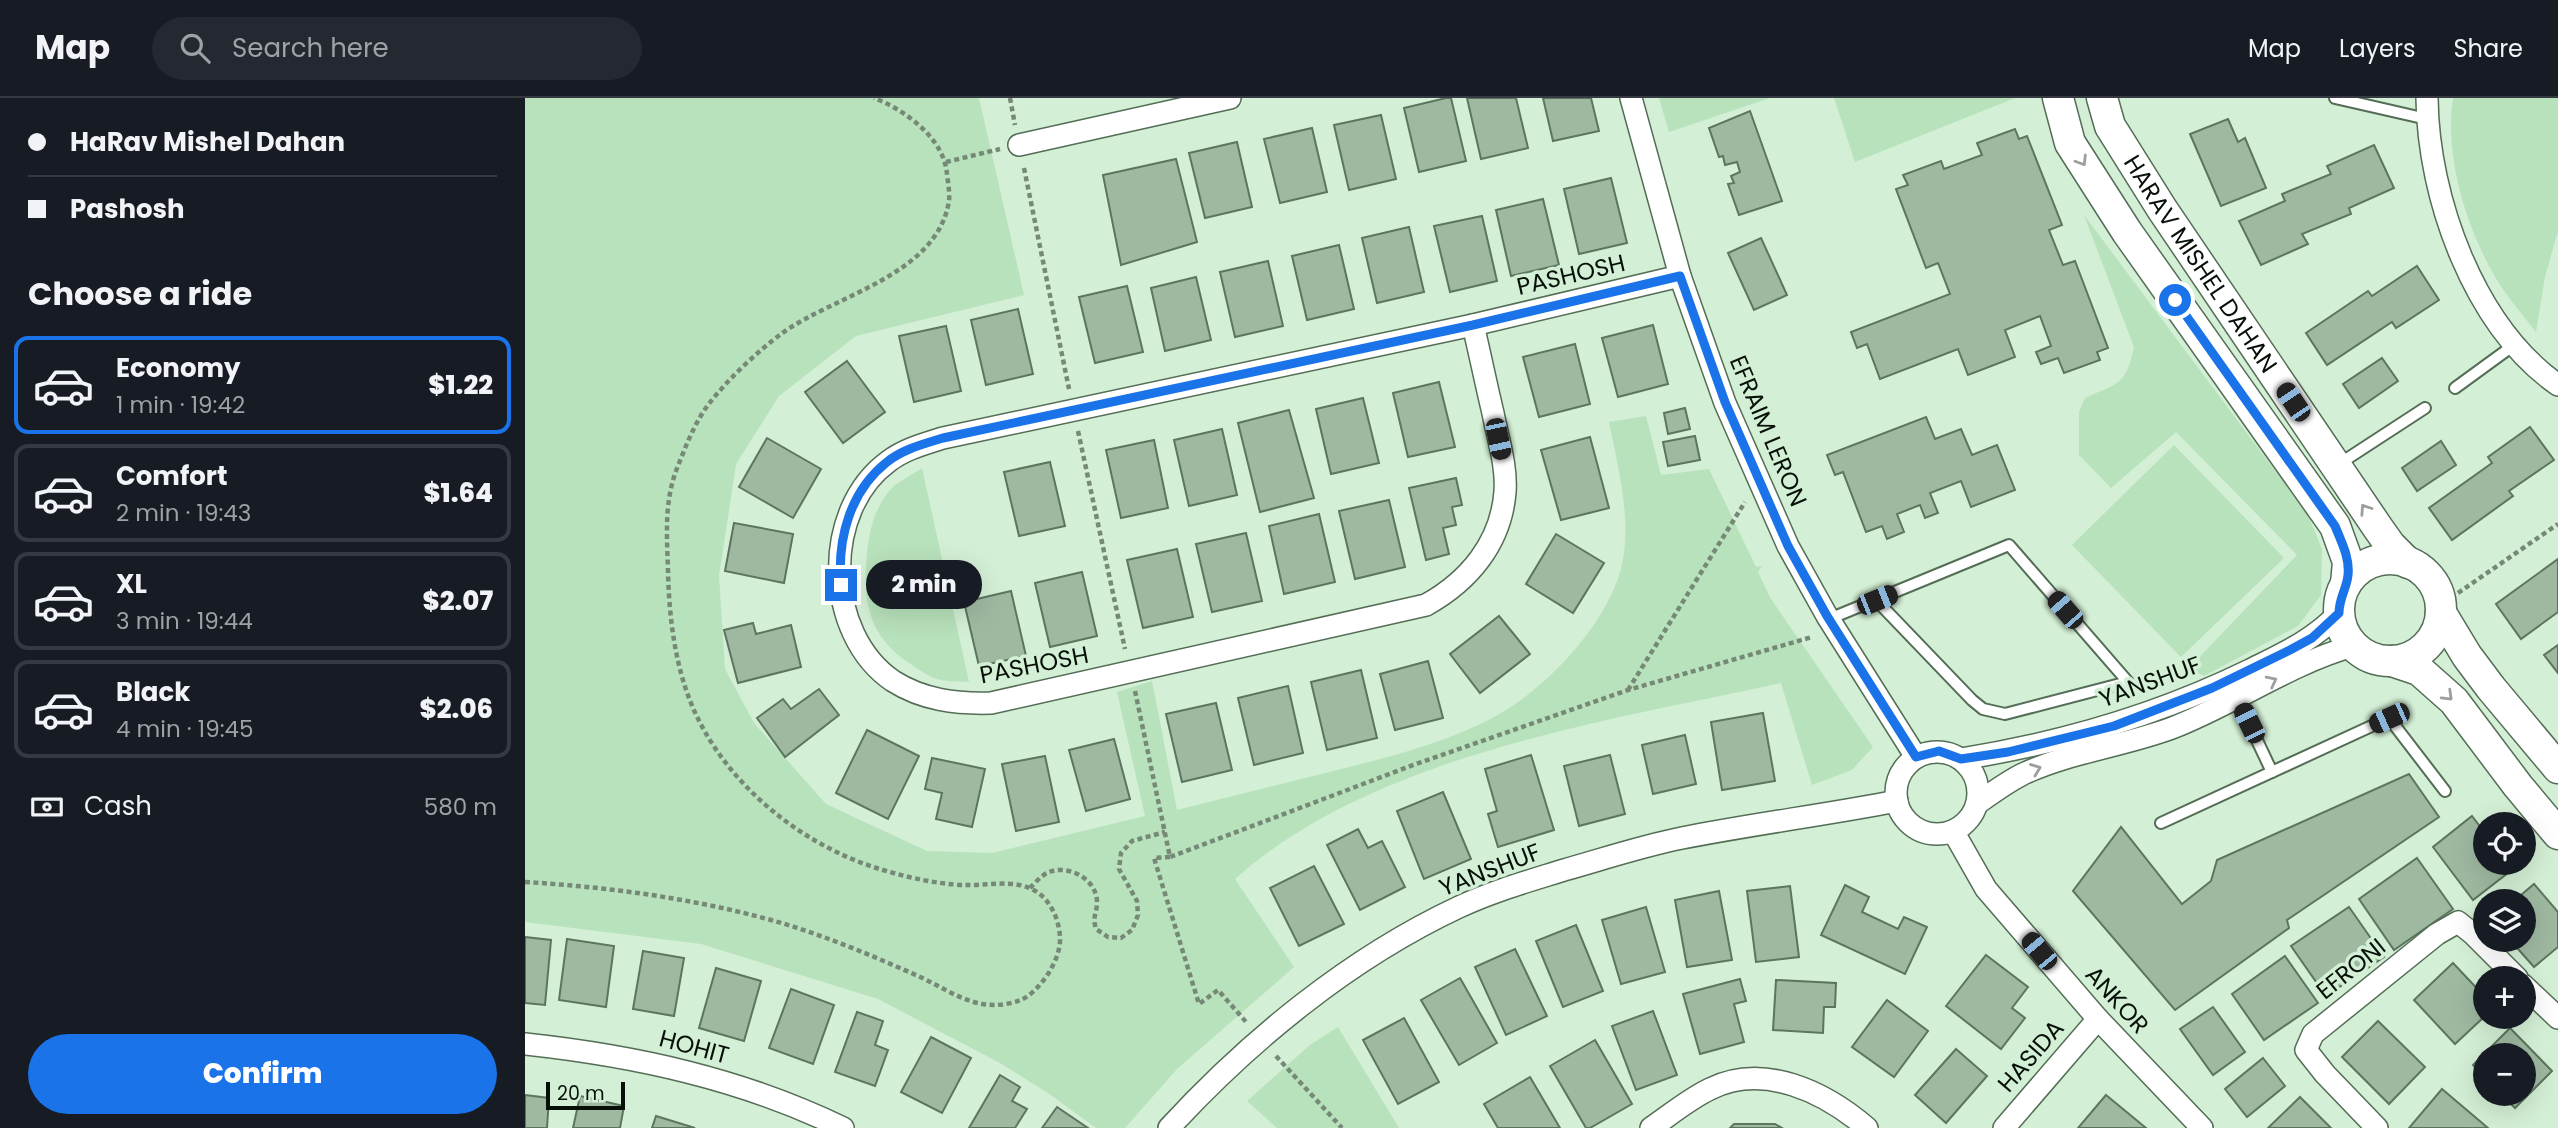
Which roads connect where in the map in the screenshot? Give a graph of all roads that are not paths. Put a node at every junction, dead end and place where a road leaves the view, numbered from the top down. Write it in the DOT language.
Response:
graph roads {
  1 [pos="1230,98"];
  2 [pos="1631,98"];
  3 [pos="2058,98"];
  4 [pos="2102,98"];
  5 [pos="2335,98"];
  6 [pos="2427,108"];
  7 [pos="1019,145"];
  8 [pos="1680,276"];
  9 [pos="1473,325"];
  10 [pos="2514,345"];
  11 [pos="2558,386"];
  12 [pos="2455,388"];
  13 [pos="2424,408"];
  14 [pos="2336,466"];
  15 [pos="2407,563"];
  16 [pos="2346,584"];
  17 [pos="1877,600"];
  18 [pos="2440,609"];
  19 [pos="2339,613"];
  20 [pos="1832,625"];
  21 [pos="2353,646"];
  22 [pos="2392,661"];
  23 [pos="2237,698"];
  24 [pos="1916,757"];
  25 [pos="1961,759"];
  26 [pos="2558,768"];
  27 [pos="2272,772"];
  28 [pos="2445,791"];
  29 [pos="1897,802"];
  30 [pos="1977,803"];
  31 [pos="2161,823"];
  32 [pos="1953,831"];
  33 [pos="2558,834"];
  34 [pos="2505,966"];
  35 [pos="2536,997"];
  36 [pos="2558,1018"];
  37 [pos="2098,1019"];
  38 [pos="525,1044"];
  39 [pos="843,1128"];
  40 [pos="1169,1128"];
  41 [pos="1651,1128"];
  42 [pos="1867,1128"];
  43 [pos="2004,1128"];
  44 [pos="2202,1128"];
  45 [pos="2377,1128"];
  1 -- 7 [label="street"];
  2 -- 8 [label="street, EFRAIM LERON"];
  3 -- 16 [label="street, HARAV MISHEL DAHAN, one-way"];
  4 -- 14 [label="street, HARAV MISHEL DAHAN"];
  5 -- 6 [label="lane"];
  6 -- 10 [label="street"];
  8 -- 9 [label="street, PASHOSH"];
  8 -- 20 [label="street, EFRAIM LERON"];
  9 -- 9 [label="street, PASHOSH"];
  10 -- 11 [label="street"];
  10 -- 12 [label="lane"];
  13 -- 14 [label="lane"];
  15 -- 14 [label="street, HARAV MISHEL DAHAN, one-way"];
  15 -- 16 [label="street"];
  15 -- 18 [label="street"];
  16 -- 19 [label="street"];
  17 -- 17 [label="lane"];
  17 -- 20 [label="lane"];
  18 -- 22 [label="street"];
  18 -- 26 [label="street"];
  19 -- 21 [label="street"];
  19 -- 25 [label="street, YANSHUF"];
  20 -- 24 [label="street, EFRAIM LERON"];
  21 -- 22 [label="street"];
  23 -- 21 [label="street, YANSHUF, one-way"];
  22 -- 33 [label="street, one-way"];
  23 -- 27 [label="lane"];
  30 -- 23 [label="street, YANSHUF, one-way"];
  24 -- 25 [label="street"];
  24 -- 29 [label="street"];
  25 -- 30 [label="street"];
  27 -- 28 [label="lane"];
  27 -- 31 [label="lane"];
  29 -- 32 [label="street"];
  29 -- 40 [label="street, YANSHUF"];
  30 -- 32 [label="street"];
  32 -- 37 [label="street, ANKOR"];
  34 -- 45 [label="street, EFRONI"];
  35 -- 36 [label="street"];
  37 -- 43 [label="street, HASIDA"];
  37 -- 44 [label="street, ANKOR"];
  38 -- 39 [label="street, HOHIT"];
  41 -- 42 [label="street"];
}
